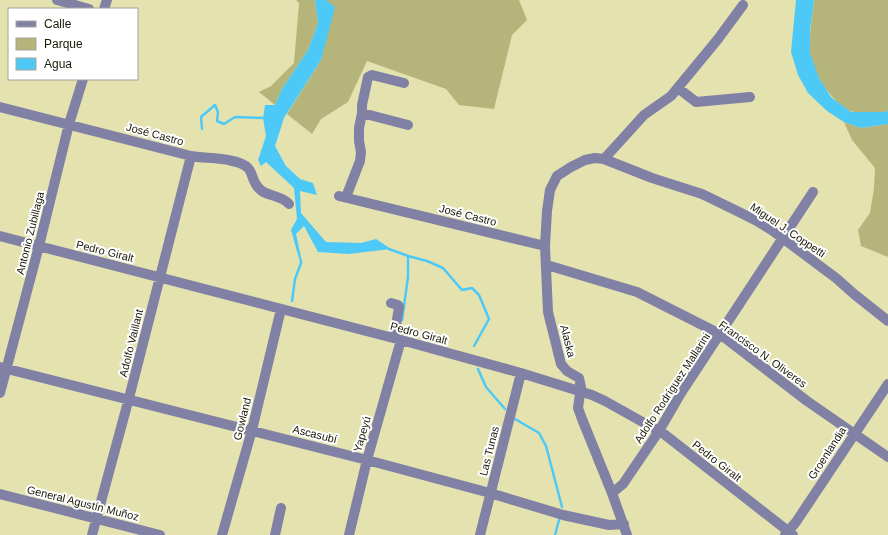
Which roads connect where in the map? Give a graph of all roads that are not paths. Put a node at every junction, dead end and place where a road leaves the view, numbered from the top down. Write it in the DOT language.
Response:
graph roads {
  1 [pos="57,0"];
  2 [pos="743,5"];
  3 [pos="85,8"];
  4 [pos="83,80"];
  5 [pos="404,83"];
  6 [pos="678,88"];
  7 [pos="750,97"];
  8 [pos="0,107"];
  9 [pos="362,113"];
  10 [pos="69,124"];
  11 [pos="408,125"];
  12 [pos="191,156"];
  13 [pos="604,160"];
  14 [pos="571,166"];
  15 [pos="813,192"];
  16 [pos="289,204"];
  17 [pos="0,236"];
  18 [pos="783,239"];
  19 [pos="39,246"];
  20 [pos="545,246"];
  21 [pos="546,265"];
  22 [pos="159,277"];
  23 [pos="391,303"];
  24 [pos="281,309"];
  25 [pos="888,321"];
  26 [pos="720,334"];
  27 [pos="397,339"];
  28 [pos="3,368"];
  29 [pos="521,373"];
  30 [pos="888,384"];
  31 [pos="580,391"];
  32 [pos="0,393"];
  33 [pos="129,398"];
  34 [pos="252,430"];
  35 [pos="659,431"];
  36 [pos="854,434"];
  37 [pos="888,457"];
  38 [pos="368,460"];
  39 [pos="612,493"];
  40 [pos="0,494"];
  41 [pos="490,494"];
  42 [pos="281,508"];
  43 [pos="96,519"];
  44 [pos="624,524"];
  45 [pos="789,534"];
  46 [pos="92,535"];
  47 [pos="160,535"];
  48 [pos="222,535"];
  49 [pos="275,535"];
  50 [pos="349,535"];
  51 [pos="480,535"];
  52 [pos="627,535"];
  1 -- 3 [label="street"];
  2 -- 6 [label="street"];
  4 -- 10 [label="street, Antonio Zubillaga"];
  5 -- 9 [label="street"];
  6 -- 7 [label="street"];
  6 -- 13 [label="street"];
  8 -- 10 [label="street, José Castro"];
  9 -- 11 [label="street"];
  9 -- 20 [label="street, José Castro"];
  10 -- 12 [label="street, José Castro"];
  10 -- 19 [label="street, Antonio Zubillaga"];
  12 -- 16 [label="street, José Castro"];
  12 -- 22 [label="street, Adolfo Vaillant"];
  13 -- 14 [label="street, Miguel J. Coppetti"];
  13 -- 18 [label="street, Miguel J. Coppetti"];
  14 -- 20 [label="street, Alaska"];
  15 -- 18 [label="street, Adolfo Rodríguez Mallarini"];
  17 -- 19 [label="street, Pedro Giralt"];
  18 -- 25 [label="street, Miguel J. Coppetti"];
  18 -- 26 [label="street, Adolfo Rodríguez Mallarini"];
  19 -- 22 [label="street, Pedro Giralt"];
  19 -- 28 [label="street, Antonio Zubillaga"];
  20 -- 21 [label="street, Alaska"];
  21 -- 26 [label="street, Francisco N. Oliveres"];
  21 -- 31 [label="street, Alaska"];
  22 -- 24 [label="street, Pedro Giralt"];
  22 -- 33 [label="street, Adolfo Vaillant"];
  23 -- 27 [label="street, Yapeyú"];
  24 -- 27 [label="street, Pedro Giralt"];
  24 -- 34 [label="street, Gowland"];
  26 -- 35 [label="street, Adolfo Rodríguez Mallarini"];
  26 -- 36 [label="street, Francisco N. Oliveres"];
  27 -- 29 [label="street, Pedro Giralt"];
  27 -- 38 [label="street, Yapeyú"];
  28 -- 32 [label="street, Antonio Zubillaga"];
  28 -- 33 [label="street, Ascasubí"];
  29 -- 31 [label="street, Pedro Giralt"];
  29 -- 41 [label="street, Las Tunas"];
  30 -- 36 [label="street, Groenlandia"];
  31 -- 35 [label="street, Pedro Giralt"];
  31 -- 39 [label="street, Alaska"];
  33 -- 34 [label="street, Ascasubí"];
  33 -- 43 [label="street, Adolfo Vaillant"];
  34 -- 38 [label="street, Ascasubí"];
  34 -- 48 [label="street, Gowland"];
  35 -- 39 [label="street, Adolfo Rodríguez Mallarini"];
  35 -- 45 [label="street, Pedro Giralt"];
  36 -- 37 [label="street, Francisco N. Oliveres"];
  36 -- 45 [label="street, Groenlandia"];
  38 -- 41 [label="street, Ascasubí"];
  38 -- 50 [label="street, Yapeyú"];
  39 -- 44 [label="street, Alaska"];
  40 -- 43 [label="street, General Agustín Muñoz"];
  41 -- 44 [label="street, Ascasubí"];
  41 -- 51 [label="street, Las Tunas"];
  42 -- 49 [label="street"];
  43 -- 46 [label="street, Adolfo Vaillant"];
  43 -- 47 [label="street, General Agustín Muñoz"];
  44 -- 52 [label="street, Alaska"];
}
